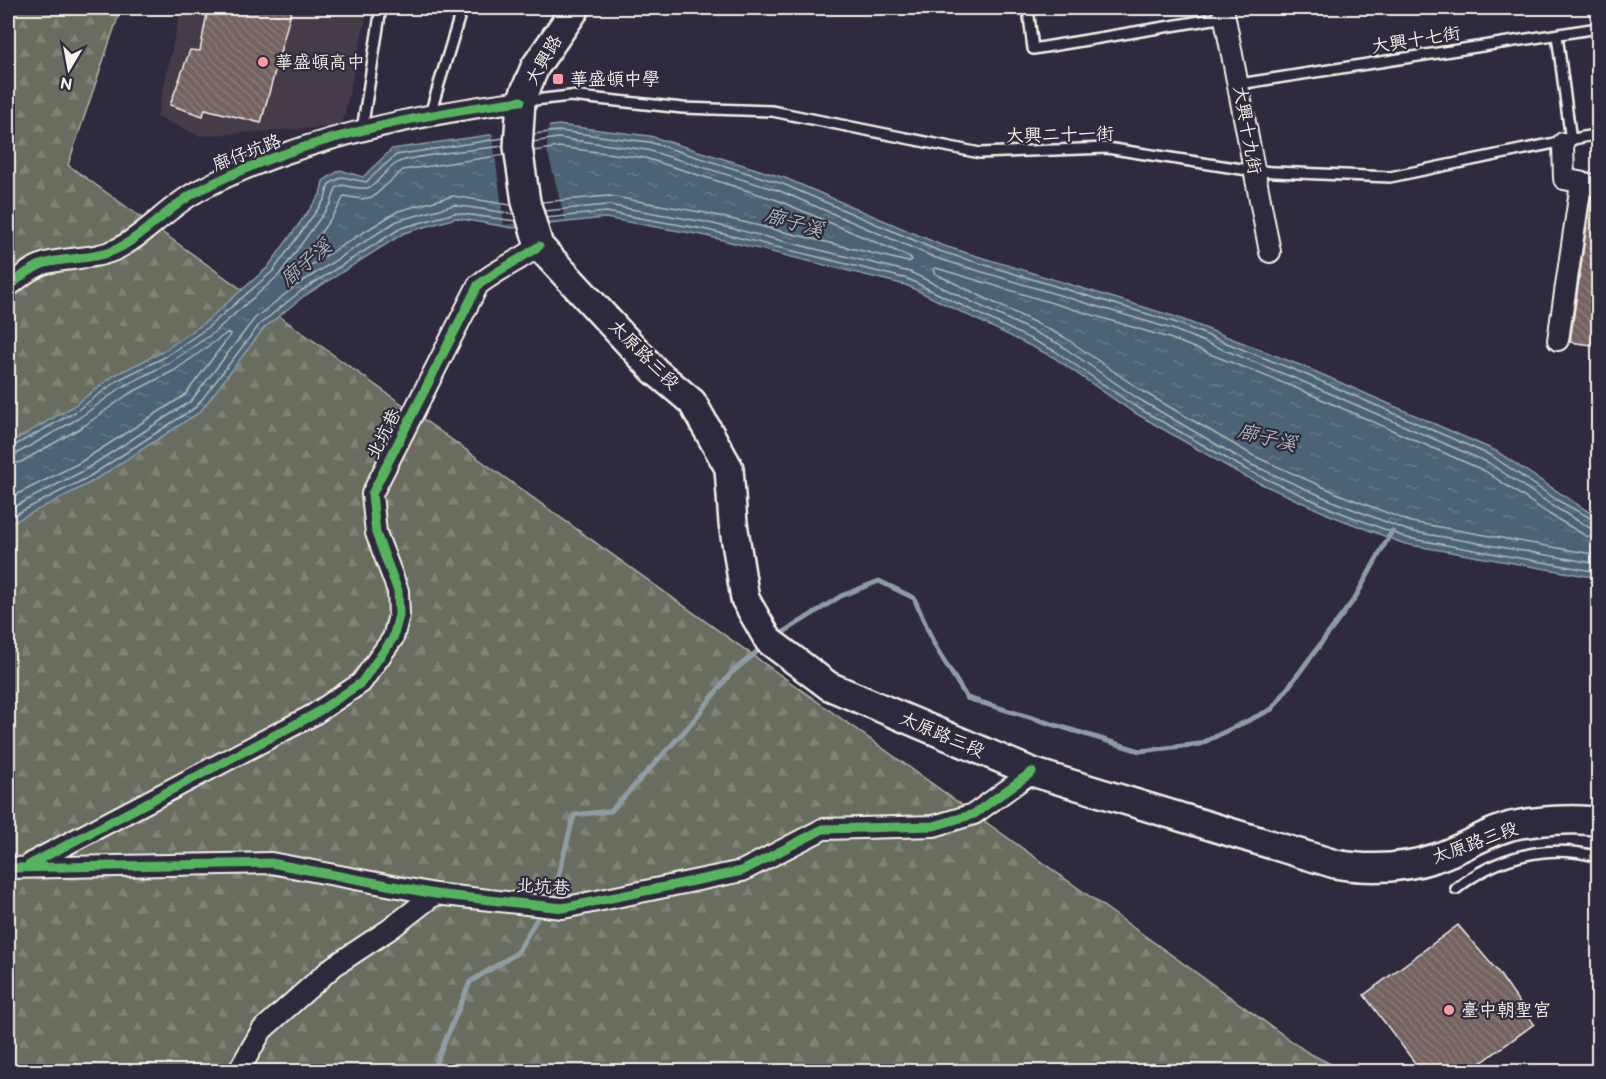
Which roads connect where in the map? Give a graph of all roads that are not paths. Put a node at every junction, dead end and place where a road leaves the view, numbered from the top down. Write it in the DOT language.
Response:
graph roads {
  1 [pos="381,8"];
  2 [pos="462,8"];
  3 [pos="576,8"];
  4 [pos="1028,8"];
  5 [pos="1224,12"];
  6 [pos="1599,28"];
  7 [pos="1557,35"];
  8 [pos="1239,84"];
  9 [pos="520,108"];
  10 [pos="430,114"];
  11 [pos="361,132"];
  12 [pos="1599,134"];
  13 [pos="1567,142"];
  14 [pos="1254,171"];
  15 [pos="1590,185"];
  16 [pos="538,240"];
  17 [pos="1270,252"];
  18 [pos="8,287"];
  19 [pos="1558,340"];
  20 [pos="1032,772"];
  21 [pos="1599,822"];
  22 [pos="1599,857"];
  23 [pos="17,867"];
  24 [pos="1456,889"];
  25 [pos="435,894"];
  26 [pos="238,1071"];
  1 -- 11 [label="lane"];
  2 -- 10 [label="lane"];
  3 -- 9 [label="main road, 大興路"];
  4 -- 5 [label="lane"];
  5 -- 8 [label="street, 大興十九街"];
  6 -- 7 [label="lane, 大興十七街"];
  7 -- 8 [label="lane, 大興十七街"];
  7 -- 13 [label="lane"];
  8 -- 14 [label="street, 大興十九街"];
  9 -- 10 [label="street, 廍仔坑路"];
  9 -- 14 [label="lane, 大興二十一街"];
  9 -- 16 [label="main road"];
  10 -- 11 [label="street, 廍仔坑路"];
  11 -- 18 [label="street, 廍仔坑路"];
  12 -- 13 [label="lane, 大興二十一街"];
  13 -- 14 [label="lane, 大興二十一街"];
  13 -- 15 [label="street"];
  14 -- 17 [label="street, 大興十九街"];
  15 -- 19 [label="street"];
  16 -- 20 [label="main road, 太原路三段"];
  16 -- 23 [label="street, 北坑巷"];
  20 -- 21 [label="main road, 太原路三段"];
  20 -- 25 [label="street, 北坑巷"];
  22 -- 24 [label="lane"];
  23 -- 25 [label="street, 北坑巷"];
  25 -- 26 [label="street"];
}
